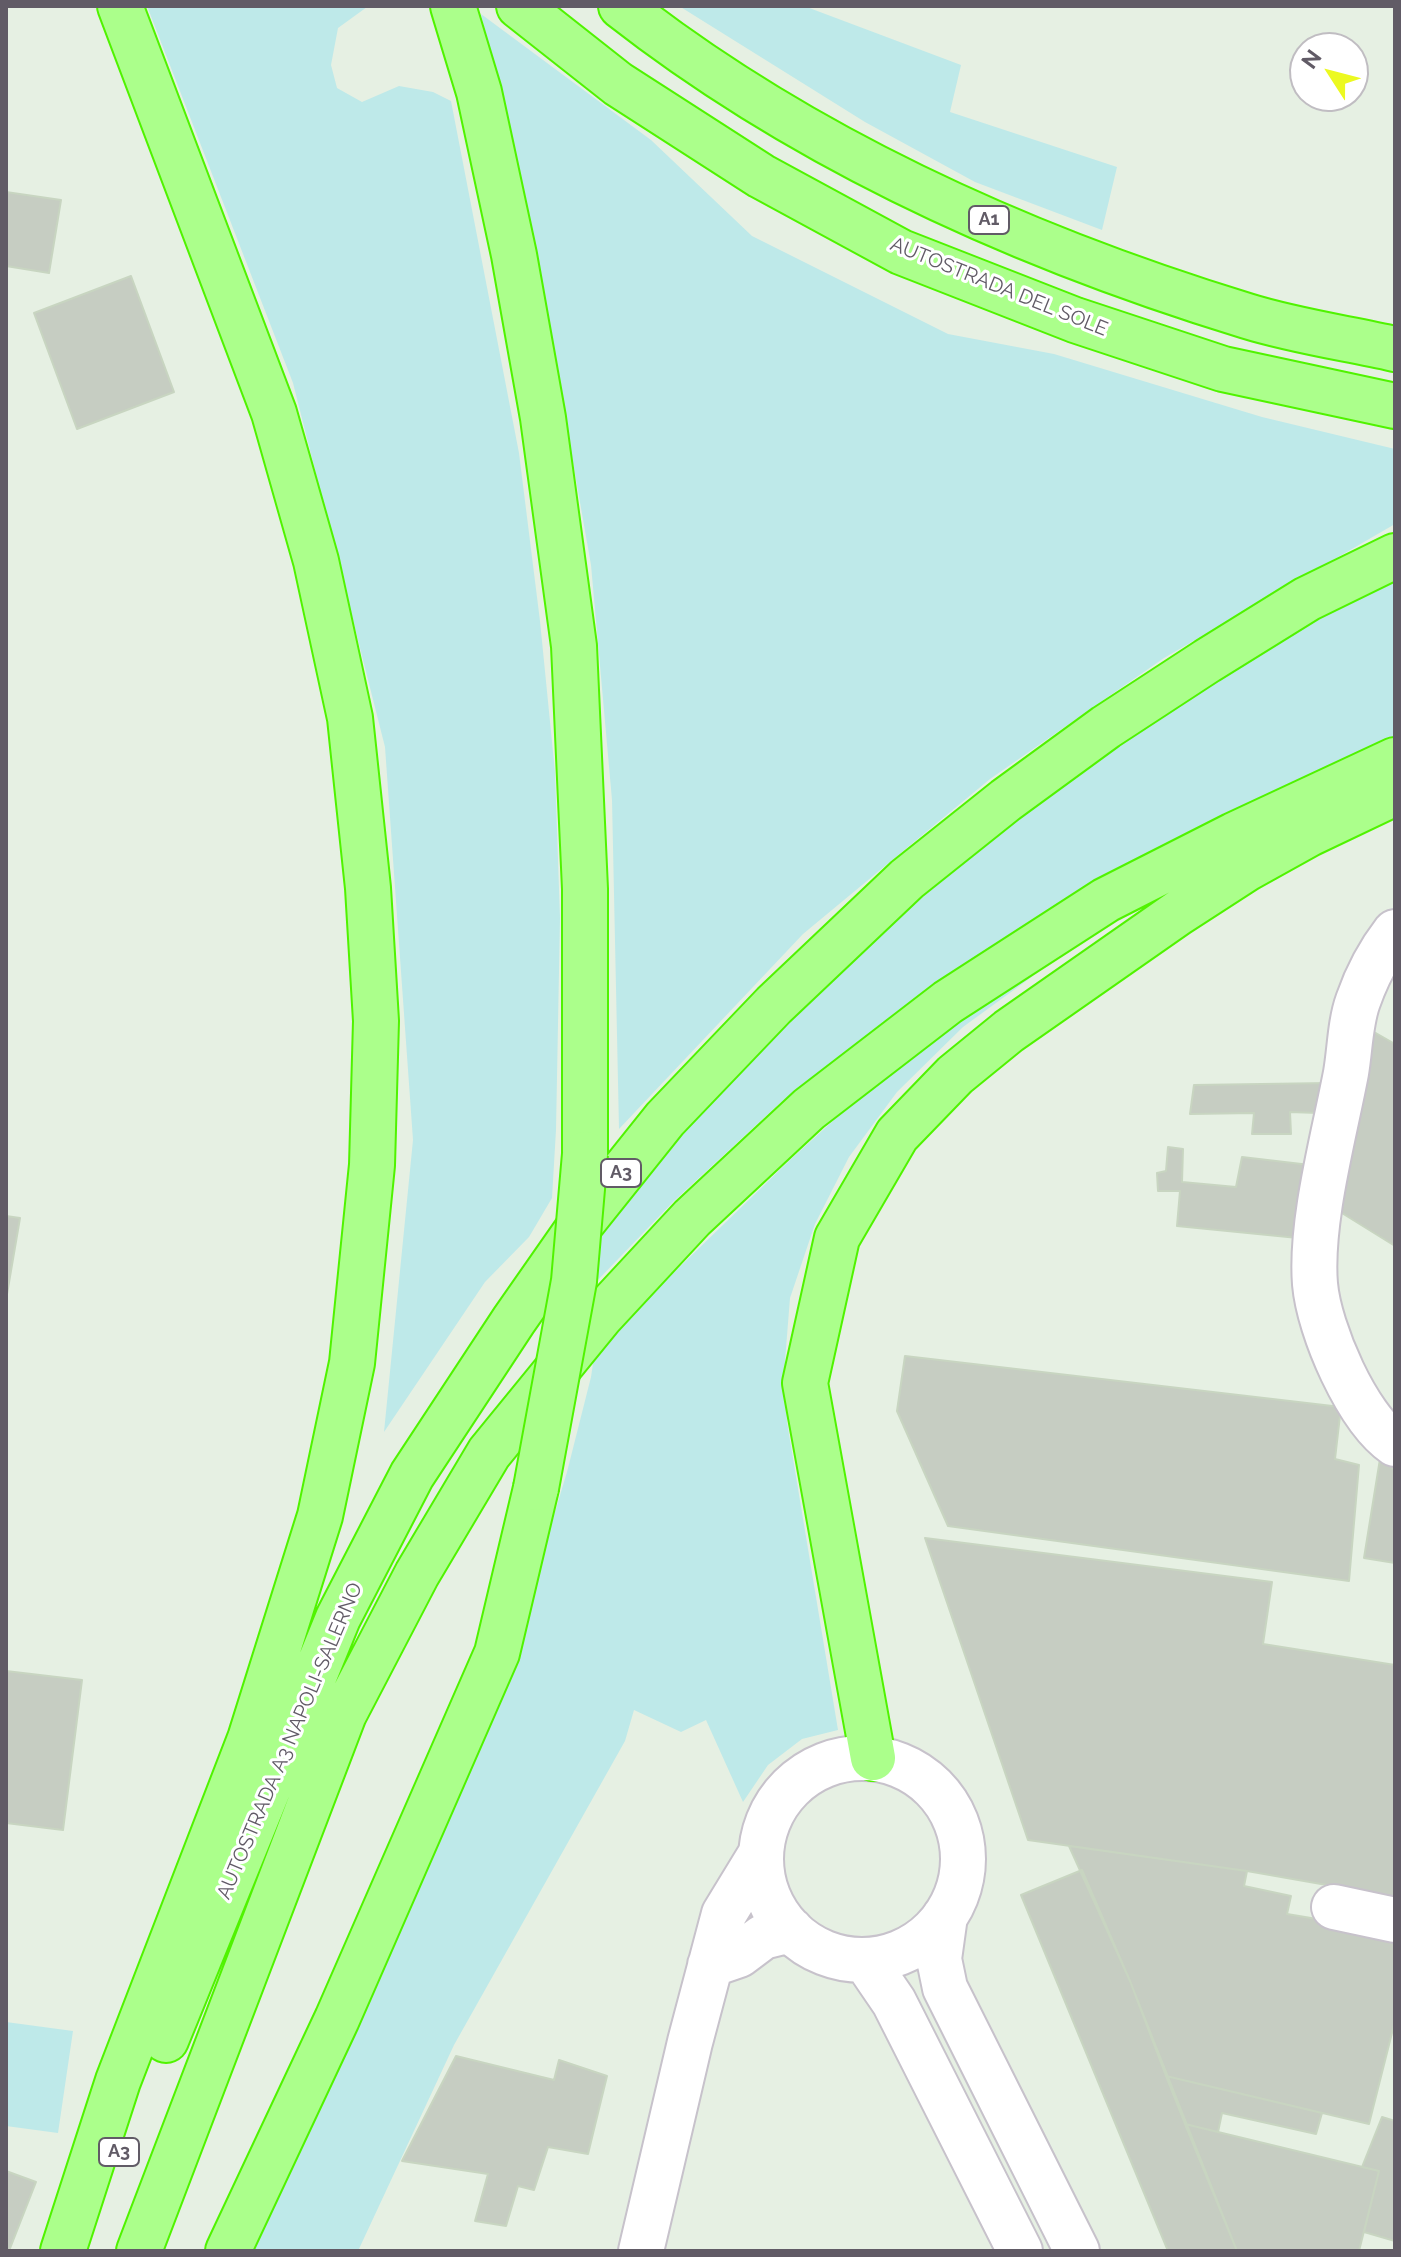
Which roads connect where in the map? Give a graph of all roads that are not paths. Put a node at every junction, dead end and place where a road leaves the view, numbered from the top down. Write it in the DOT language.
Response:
graph roads {
  1 [pos="120,6"];
  2 [pos="453,6"];
  3 [pos="519,6"];
  4 [pos="621,6"];
  5 [pos="1395,349"];
  6 [pos="1395,406"];
  7 [pos="1395,556"];
  8 [pos="1395,760"];
  9 [pos="1395,793"];
  10 [pos="1395,932"];
  11 [pos="1395,1444"];
  12 [pos="873,1758"];
  13 [pos="760,1855"];
  14 [pos="1334,1907"];
  15 [pos="945,1916"];
  16 [pos="1395,1920"];
  17 [pos="791,1930"];
  18 [pos="866,1961"];
  19 [pos="710,1965"];
  20 [pos="63,2251"];
  21 [pos="77,2251"];
  22 [pos="139,2251"];
  23 [pos="228,2251"];
  24 [pos="641,2251"];
  25 [pos="1020,2251"];
  26 [pos="1077,2251"];
  1 -- 20 [label="highway"];
  2 -- 23 [label="highway, bridge"];
  3 -- 6 [label="highway, AUTOSTRADA DEL SOLE"];
  4 -- 5 [label="highway, A1"];
  7 -- 21 [label="highway, AUTOSTRADA A3 NAPOLI-SALERNO / A3"];
  8 -- 22 [label="highway, AUTOSTRADA A3 NAPOLI-SALERNO / A3"];
  9 -- 12 [label="highway"];
  10 -- 11 [label="street"];
  12 -- 13 [label="street"];
  12 -- 15 [label="street"];
  13 -- 17 [label="street"];
  13 -- 19 [label="street"];
  14 -- 16 [label="street"];
  15 -- 18 [label="street"];
  15 -- 26 [label="street"];
  17 -- 18 [label="street"];
  17 -- 19 [label="street"];
  18 -- 25 [label="street"];
  19 -- 24 [label="street"];
}
